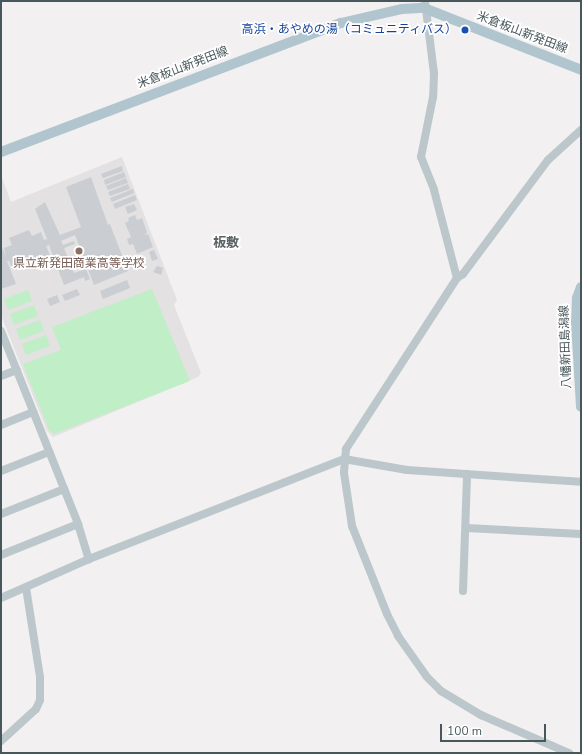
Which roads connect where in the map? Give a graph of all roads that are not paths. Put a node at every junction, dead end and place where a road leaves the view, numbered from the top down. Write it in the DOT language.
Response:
graph roads {
  1 [pos="425,5"];
  2 [pos="581,70"];
  3 [pos="581,130"];
  4 [pos="1,152"];
  5 [pos="457,278"];
  6 [pos="581,287"];
  7 [pos="1,331"];
  8 [pos="579,364"];
  9 [pos="17,370"];
  10 [pos="1,376"];
  11 [pos="581,407"];
  12 [pos="34,412"];
  13 [pos="1,425"];
  14 [pos="49,452"];
  15 [pos="344,459"];
  16 [pos="1,471"];
  17 [pos="467,474"];
  18 [pos="581,482"];
  19 [pos="64,489"];
  20 [pos="1,514"];
  21 [pos="78,524"];
  22 [pos="467,528"];
  23 [pos="581,534"];
  24 [pos="1,555"];
  25 [pos="89,559"];
  26 [pos="26,588"];
  27 [pos="463,591"];
  28 [pos="1,596"];
  29 [pos="1,741"];
  30 [pos="569,753"];
  1 -- 2 [label="main road, 米倉板山新発田線"];
  1 -- 4 [label="main road, 米倉板山新発田線"];
  1 -- 5 [label="street"];
  3 -- 5 [label="street"];
  5 -- 15 [label="street"];
  6 -- 8 [label="main road, 八幡新田島潟線"];
  7 -- 9 [label="street"];
  8 -- 11 [label="main road, 八幡新田島潟線"];
  9 -- 10 [label="street"];
  9 -- 12 [label="street"];
  12 -- 13 [label="street"];
  12 -- 14 [label="street"];
  14 -- 16 [label="street"];
  14 -- 19 [label="street"];
  15 -- 17 [label="street"];
  15 -- 25 [label="street"];
  15 -- 30 [label="street"];
  17 -- 18 [label="street"];
  17 -- 22 [label="street"];
  19 -- 20 [label="street"];
  19 -- 21 [label="street"];
  21 -- 24 [label="street"];
  21 -- 25 [label="street"];
  22 -- 23 [label="street"];
  22 -- 27 [label="street"];
  25 -- 26 [label="street"];
  26 -- 28 [label="street"];
  26 -- 29 [label="street"];
}
